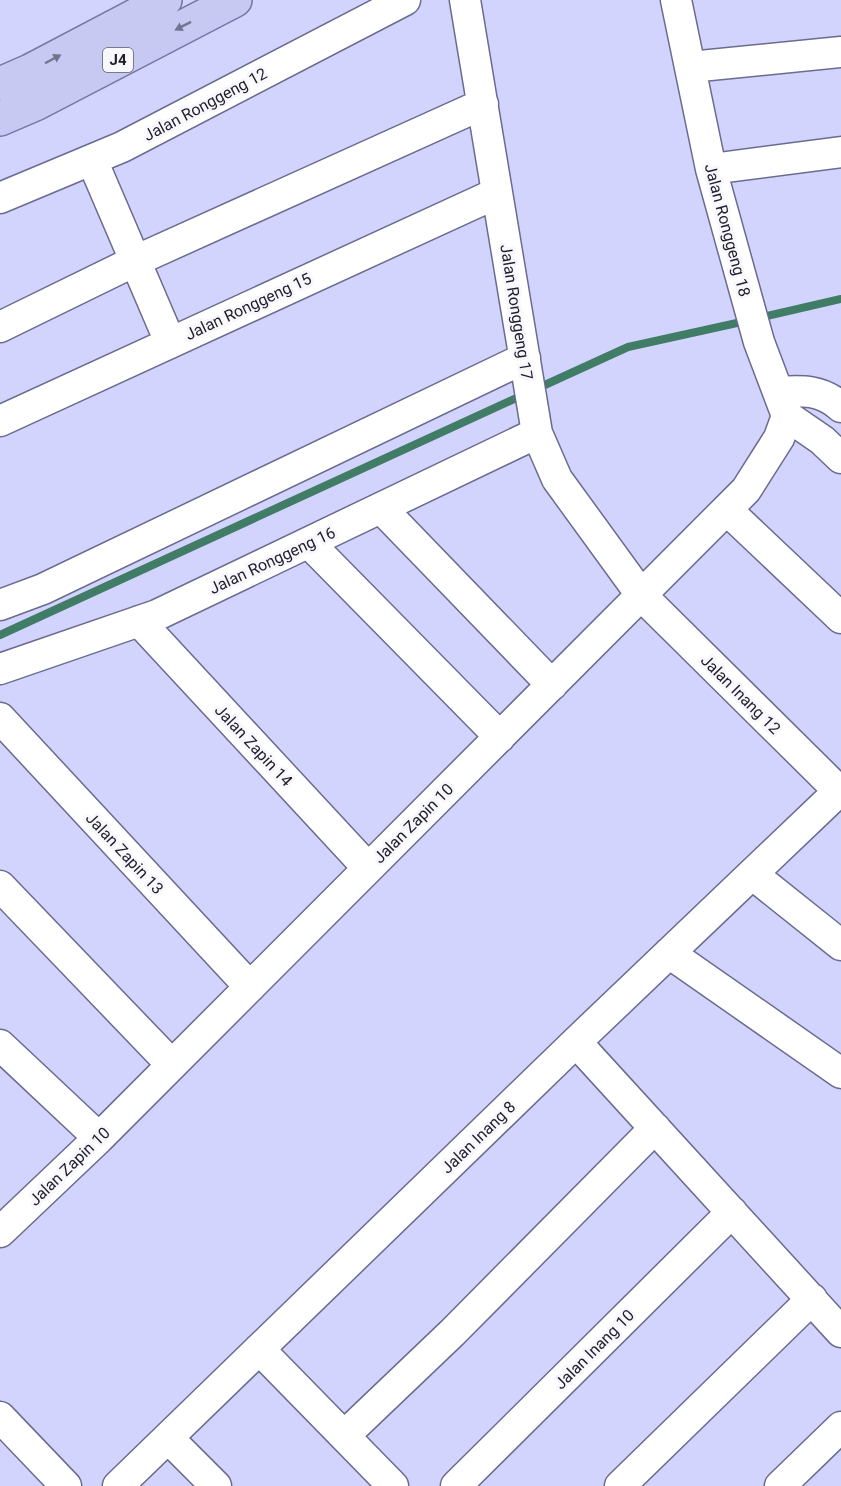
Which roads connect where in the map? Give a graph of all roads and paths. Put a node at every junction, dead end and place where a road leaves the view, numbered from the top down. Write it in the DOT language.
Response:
graph roads {
  1 [pos="165,0"];
  2 [pos="235,0"];
  3 [pos="405,0"];
  4 [pos="465,0"];
  5 [pos="676,0"];
  6 [pos="841,52"];
  7 [pos="690,67"];
  8 [pos="0,84"];
  9 [pos="483,104"];
  10 [pos="0,119"];
  11 [pos="841,152"];
  12 [pos="92,160"];
  13 [pos="711,169"];
  14 [pos="497,193"];
  15 [pos="0,198"];
  16 [pos="135,261"];
  17 [pos="0,327"];
  18 [pos="170,342"];
  19 [pos="526,366"];
  20 [pos="783,404"];
  21 [pos="841,407"];
  22 [pos="0,421"];
  23 [pos="535,421"];
  24 [pos="841,458"];
  25 [pos="382,509"];
  26 [pos="727,510"];
  27 [pos="309,543"];
  28 [pos="642,596"];
  29 [pos="0,605"];
  30 [pos="841,618"];
  31 [pos="139,621"];
  32 [pos="0,669"];
  33 [pos="552,685"];
  34 [pos="0,718"];
  35 [pos="500,737"];
  36 [pos="840,792"];
  37 [pos="368,868"];
  38 [pos="752,874"];
  39 [pos="0,886"];
  40 [pos="841,945"];
  41 [pos="669,953"];
  42 [pos="250,987"];
  43 [pos="576,1042"];
  44 [pos="0,1045"];
  45 [pos="172,1065"];
  46 [pos="841,1073"];
  47 [pos="655,1128"];
  48 [pos="99,1138"];
  49 [pos="732,1212"];
  50 [pos="0,1232"];
  51 [pos="812,1299"];
  52 [pos="841,1332"];
  53 [pos="259,1349"];
  54 [pos="0,1417"];
  55 [pos="841,1427"];
  56 [pos="344,1436"];
  57 [pos="168,1438"];
  58 [pos="66,1486"];
  59 [pos="118,1486"];
  60 [pos="216,1486"];
  61 [pos="393,1486"];
  62 [pos="456,1486"];
  63 [pos="620,1486"];
  64 [pos="780,1486"];
  8 -- 1 [label="main road, J4, one-way"];
  2 -- 10 [label="main road, J4, one-way"];
  3 -- 12 [label="street, Jalan Ronggeng 12"];
  4 -- 9 [label="street, Jalan Ronggeng 17"];
  5 -- 7 [label="street, Jalan Ronggeng 18"];
  6 -- 7 [label="street"];
  7 -- 13 [label="street, Jalan Ronggeng 18"];
  9 -- 14 [label="street, Jalan Ronggeng 17"];
  9 -- 16 [label="street"];
  11 -- 13 [label="street"];
  12 -- 15 [label="street, Jalan Ronggeng 12"];
  12 -- 16 [label="street"];
  13 -- 20 [label="street, Jalan Ronggeng 18"];
  14 -- 18 [label="street, Jalan Ronggeng 15"];
  14 -- 19 [label="street, Jalan Ronggeng 17"];
  16 -- 17 [label="street"];
  16 -- 18 [label="street"];
  18 -- 22 [label="street, Jalan Ronggeng 15"];
  19 -- 23 [label="street, Jalan Ronggeng 17"];
  19 -- 29 [label="street"];
  20 -- 21 [label="street"];
  20 -- 24 [label="street"];
  20 -- 26 [label="street, Jalan Zapin 10"];
  23 -- 25 [label="street, Jalan Ronggeng 16"];
  23 -- 28 [label="street, Jalan Ronggeng 17"];
  25 -- 27 [label="street, Jalan Ronggeng 16"];
  25 -- 33 [label="street"];
  26 -- 28 [label="street, Jalan Zapin 10"];
  26 -- 30 [label="street"];
  27 -- 31 [label="street, Jalan Ronggeng 16"];
  27 -- 35 [label="street"];
  28 -- 33 [label="street, Jalan Zapin 10"];
  28 -- 36 [label="street, Jalan Inang 12"];
  31 -- 32 [label="street, Jalan Ronggeng 16"];
  31 -- 37 [label="street, Jalan Zapin 14"];
  33 -- 35 [label="street, Jalan Zapin 10"];
  34 -- 42 [label="street, Jalan Zapin 13"];
  35 -- 37 [label="street, Jalan Zapin 10"];
  36 -- 38 [label="street, Jalan Inang 8"];
  37 -- 42 [label="street, Jalan Zapin 10"];
  38 -- 40 [label="street"];
  38 -- 41 [label="street, Jalan Inang 8"];
  39 -- 45 [label="street"];
  41 -- 43 [label="street, Jalan Inang 8"];
  41 -- 46 [label="street"];
  42 -- 45 [label="street, Jalan Zapin 10"];
  43 -- 47 [label="street"];
  43 -- 53 [label="street, Jalan Inang 8"];
  44 -- 48 [label="street"];
  45 -- 48 [label="street, Jalan Zapin 10"];
  47 -- 49 [label="street"];
  47 -- 56 [label="street"];
  48 -- 50 [label="street, Jalan Zapin 10"];
  49 -- 51 [label="street"];
  49 -- 62 [label="street, Jalan Inang 10"];
  51 -- 52 [label="street"];
  51 -- 63 [label="street"];
  53 -- 56 [label="street"];
  53 -- 57 [label="street, Jalan Inang 8"];
  54 -- 58 [label="street"];
  55 -- 64 [label="street"];
  56 -- 61 [label="street"];
  57 -- 59 [label="street, Jalan Inang 8"];
  57 -- 60 [label="street"];
}
